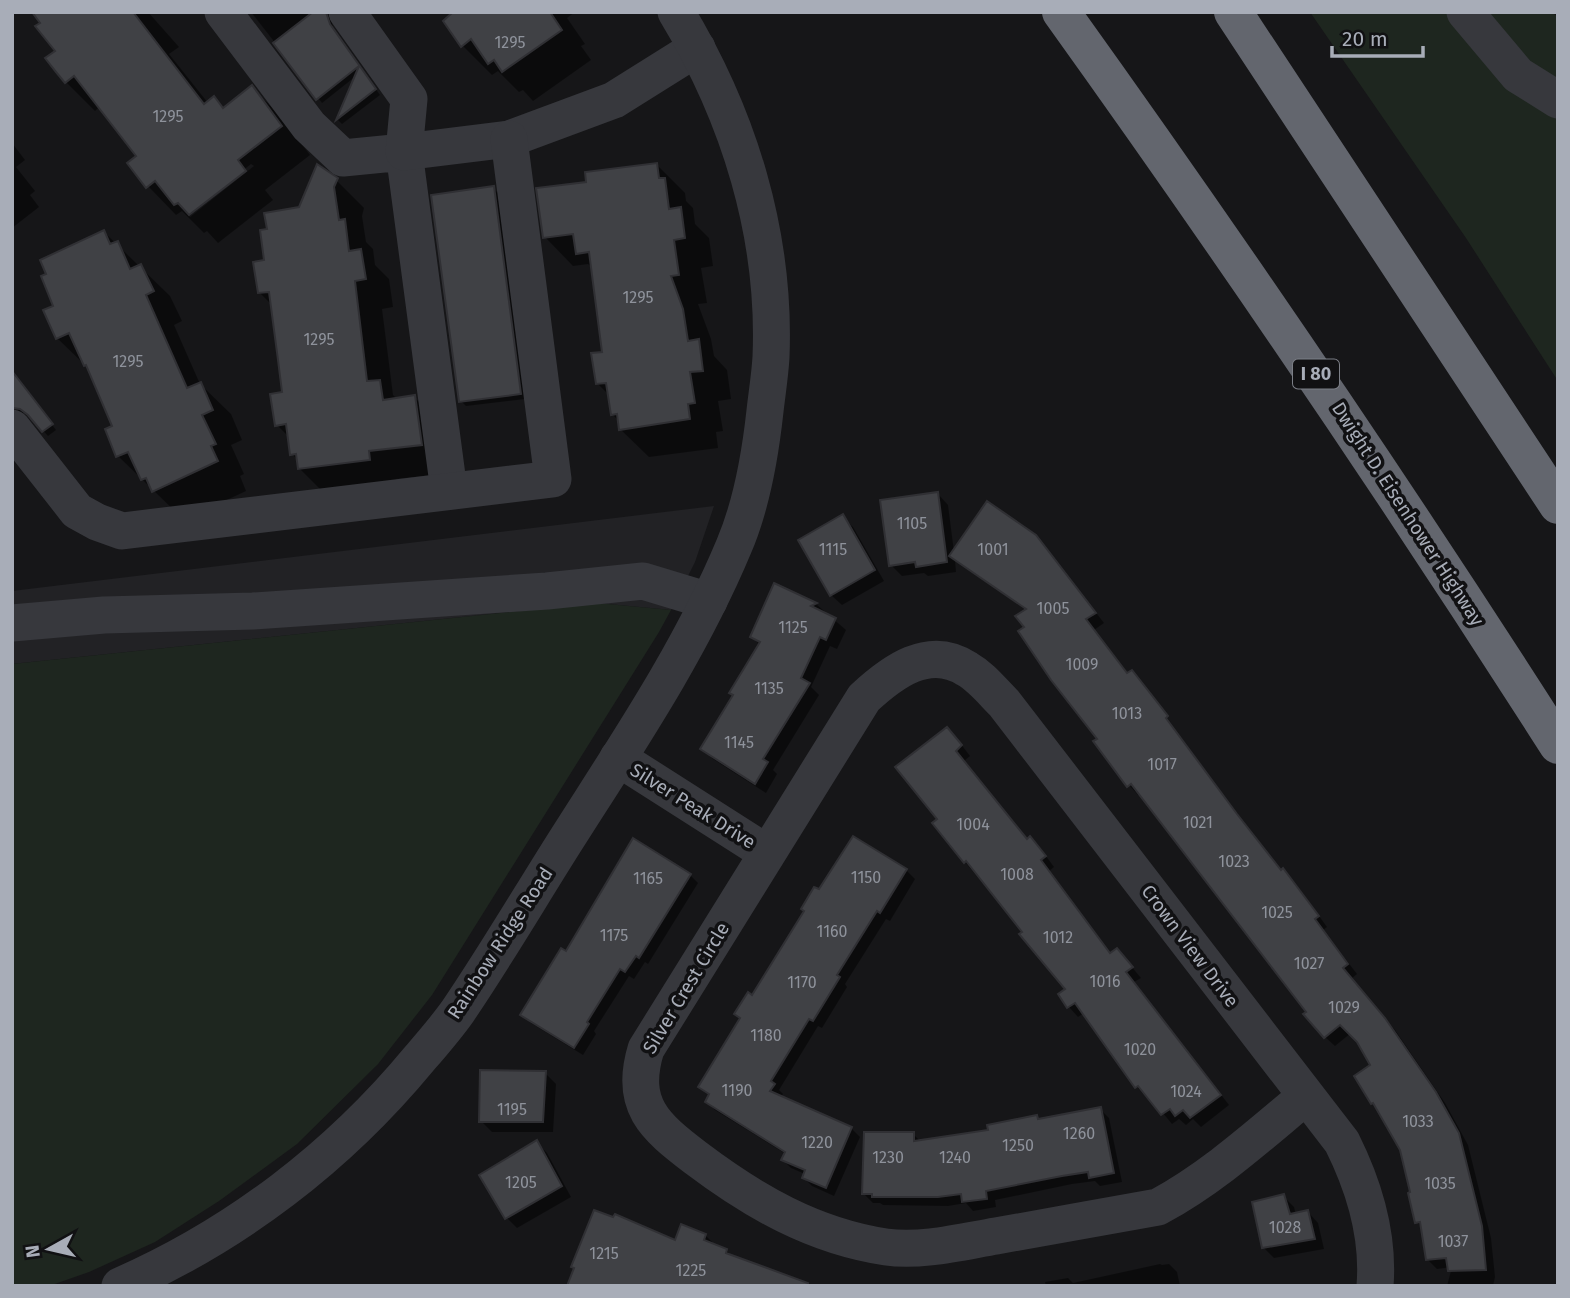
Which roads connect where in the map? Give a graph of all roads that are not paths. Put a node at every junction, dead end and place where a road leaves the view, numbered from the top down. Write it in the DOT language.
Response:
graph roads {
  1 [pos="223,12"];
  2 [pos="347,12"];
  3 [pos="676,12"];
  4 [pos="1062,12"];
  5 [pos="1233,12"];
  6 [pos="1465,12"];
  7 [pos="697,48"];
  8 [pos="1558,100"];
  9 [pos="509,139"];
  10 [pos="404,152"];
  11 [pos="12,428"];
  12 [pos="449,491"];
  13 [pos="1558,505"];
  14 [pos="709,601"];
  15 [pos="12,623"];
  16 [pos="927,659"];
  17 [pos="1558,745"];
  18 [pos="618,758"];
  19 [pos="767,853"];
  20 [pos="1305,1097"];
  21 [pos="120,1286"];
  22 [pos="1375,1286"];
  1 -- 10 [label="street"];
  2 -- 10 [label="street"];
  3 -- 7 [label="street, Rainbow Ridge Road"];
  4 -- 17 [label="highway, Dwight D. Eisenhower Highway / I 80"];
  5 -- 13 [label="highway"];
  6 -- 8 [label="street"];
  7 -- 9 [label="street"];
  7 -- 14 [label="street, Rainbow Ridge Road"];
  9 -- 10 [label="street"];
  9 -- 12 [label="street"];
  10 -- 12 [label="street"];
  11 -- 12 [label="street"];
  14 -- 15 [label="street"];
  14 -- 18 [label="street, Rainbow Ridge Road"];
  16 -- 19 [label="street, Silver Crest Circle"];
  16 -- 20 [label="street, Crown View Drive"];
  18 -- 19 [label="street, Silver Peak Drive"];
  18 -- 21 [label="street, Rainbow Ridge Road"];
  19 -- 20 [label="street, Silver Crest Circle"];
  20 -- 22 [label="street, Crown View Drive"];
}
